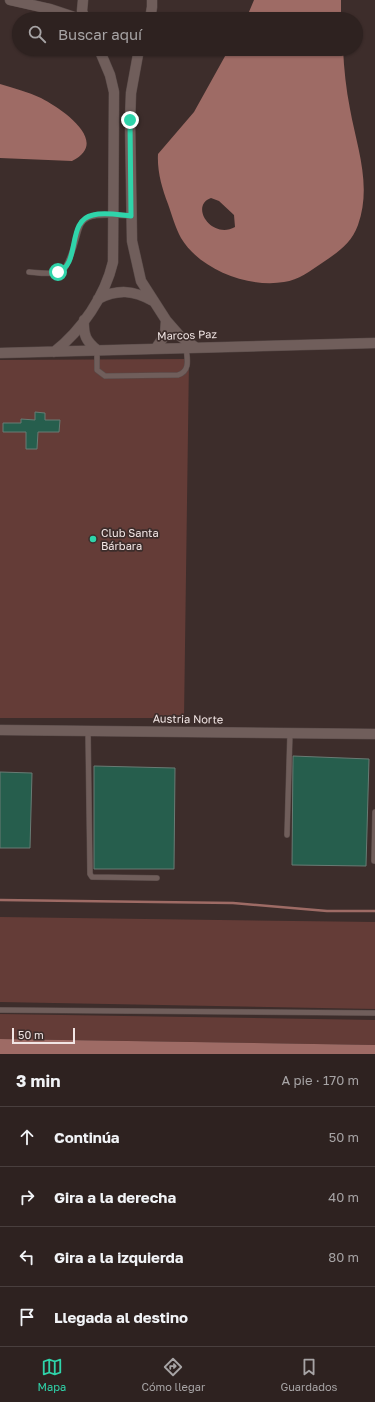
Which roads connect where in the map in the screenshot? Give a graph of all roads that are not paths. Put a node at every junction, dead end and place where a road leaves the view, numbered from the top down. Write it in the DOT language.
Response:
graph roads {
  1 [pos="10,0"];
  2 [pos="75,0"];
  3 [pos="83,0"];
  4 [pos="154,2"];
  5 [pos="64,12"];
  6 [pos="80,12"];
  7 [pos="82,12"];
  8 [pos="152,12"];
  9 [pos="101,56"];
  10 [pos="138,56"];
  11 [pos="113,214"];
  12 [pos="131,216"];
  13 [pos="29,272"];
  14 [pos="98,299"];
  15 [pos="152,301"];
  16 [pos="84,320"];
  17 [pos="166,320"];
  18 [pos="375,343"];
  19 [pos="191,347"];
  20 [pos="156,348"];
  21 [pos="97,350"];
  22 [pos="54,352"];
  23 [pos="0,353"];
  24 [pos="0,730"];
  25 [pos="88,730"];
  26 [pos="290,733"];
  27 [pos="375,734"];
  28 [pos="375,812"];
  29 [pos="287,835"];
  30 [pos="374,861"];
  31 [pos="157,878"];
  32 [pos="0,1010"];
  33 [pos="375,1013"];
  1 -- 5 [label="street"];
  2 -- 6 [label="street"];
  3 -- 7 [label="street"];
  4 -- 8 [label="street"];
  9 -- 11 [label="street"];
  10 -- 12 [label="street"];
  11 -- 12 [label="lane"];
  11 -- 13 [label="lane"];
  11 -- 14 [label="street"];
  12 -- 15 [label="street"];
  14 -- 15 [label="street"];
  14 -- 16 [label="street"];
  15 -- 17 [label="street"];
  16 -- 21 [label="street"];
  16 -- 22 [label="street"];
  17 -- 19 [label="street"];
  17 -- 20 [label="street"];
  18 -- 19 [label="street, Marcos Paz"];
  19 -- 20 [label="street, Marcos Paz"];
  19 -- 21 [label="lane"];
  20 -- 21 [label="street, Marcos Paz"];
  21 -- 22 [label="street, Marcos Paz"];
  22 -- 23 [label="street, Marcos Paz"];
  24 -- 25 [label="street, Austria Norte"];
  25 -- 26 [label="street, Austria Norte"];
  25 -- 31 [label="lane"];
  26 -- 27 [label="street, Austria Norte"];
  26 -- 29 [label="lane"];
  28 -- 30 [label="lane"];
  32 -- 33 [label="lane"];
}
